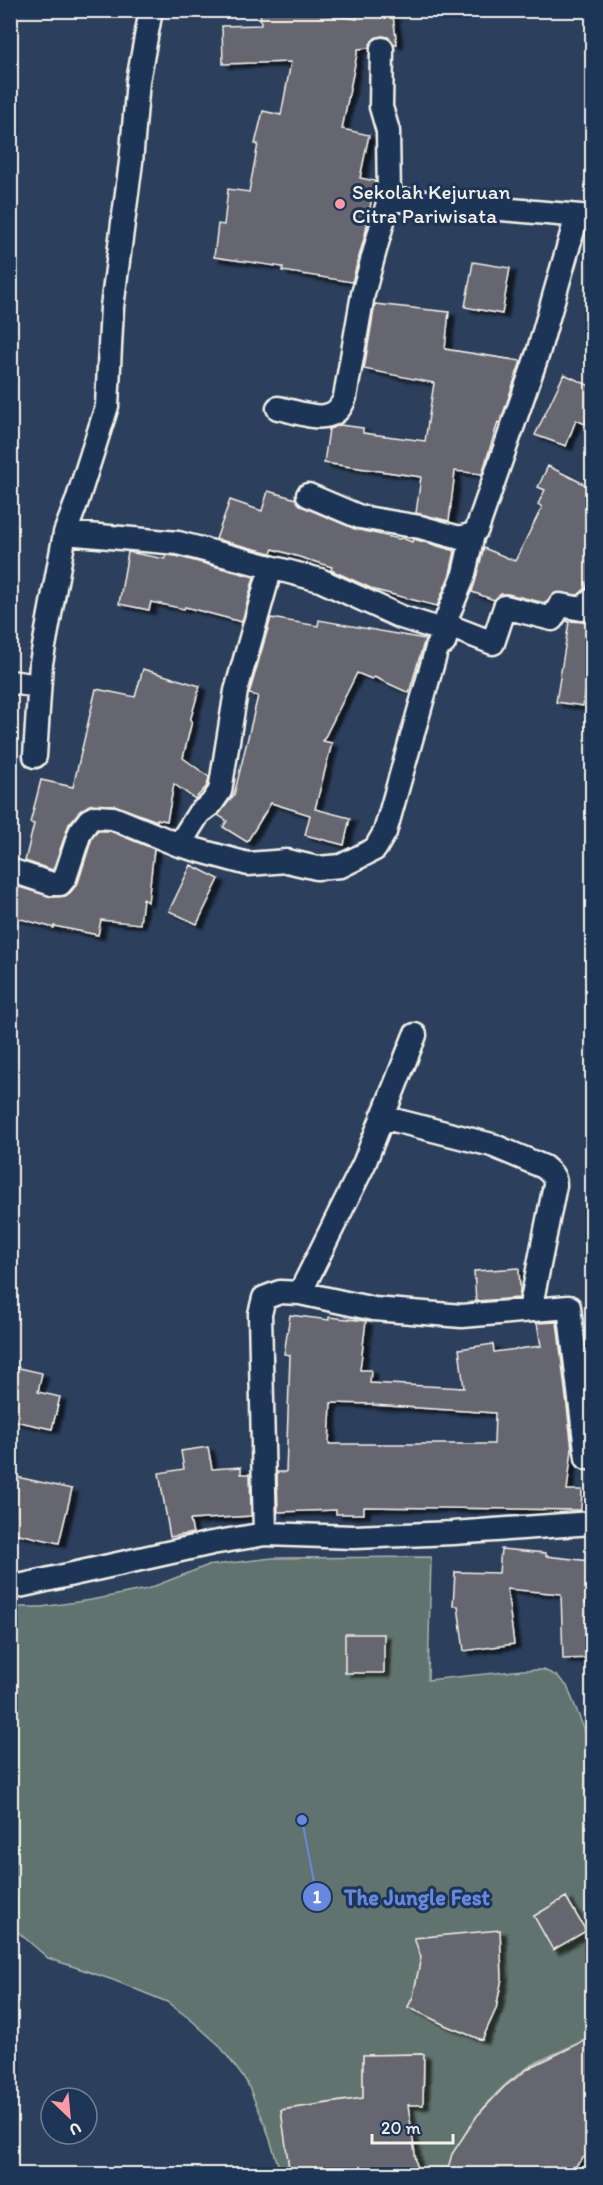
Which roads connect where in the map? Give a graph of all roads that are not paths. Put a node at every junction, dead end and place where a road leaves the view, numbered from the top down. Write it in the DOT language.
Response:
graph roads {
  1 [pos="151,10"];
  2 [pos="382,49"];
  3 [pos="389,199"];
  4 [pos="585,217"];
  5 [pos="278,408"];
  6 [pos="308,495"];
  7 [pos="65,533"];
  8 [pos="473,534"];
  9 [pos="271,567"];
  10 [pos="592,600"];
  11 [pos="442,630"];
  12 [pos="10,682"];
  13 [pos="39,686"];
  14 [pos="417,722"];
  15 [pos="35,756"];
  16 [pos="180,845"];
  17 [pos="10,870"];
  18 [pos="415,1035"];
  19 [pos="382,1117"];
  20 [pos="300,1293"];
  21 [pos="530,1310"];
  22 [pos="587,1458"];
  23 [pos="592,1523"];
  24 [pos="265,1534"];
  25 [pos="10,1587"];
  1 -- 7 [label="street"];
  2 -- 3 [label="street"];
  3 -- 4 [label="street"];
  3 -- 5 [label="street"];
  4 -- 8 [label="street"];
  6 -- 8 [label="street"];
  7 -- 9 [label="street"];
  7 -- 13 [label="street"];
  8 -- 11 [label="street"];
  9 -- 11 [label="street"];
  9 -- 16 [label="street"];
  10 -- 14 [label="street"];
  11 -- 14 [label="street"];
  12 -- 13 [label="street"];
  13 -- 15 [label="street"];
  14 -- 16 [label="street"];
  16 -- 17 [label="street"];
  18 -- 19 [label="street"];
  19 -- 20 [label="street"];
  19 -- 21 [label="street"];
  20 -- 21 [label="street"];
  20 -- 24 [label="street"];
  21 -- 22 [label="street"];
  23 -- 24 [label="street"];
  24 -- 25 [label="street"];
}
